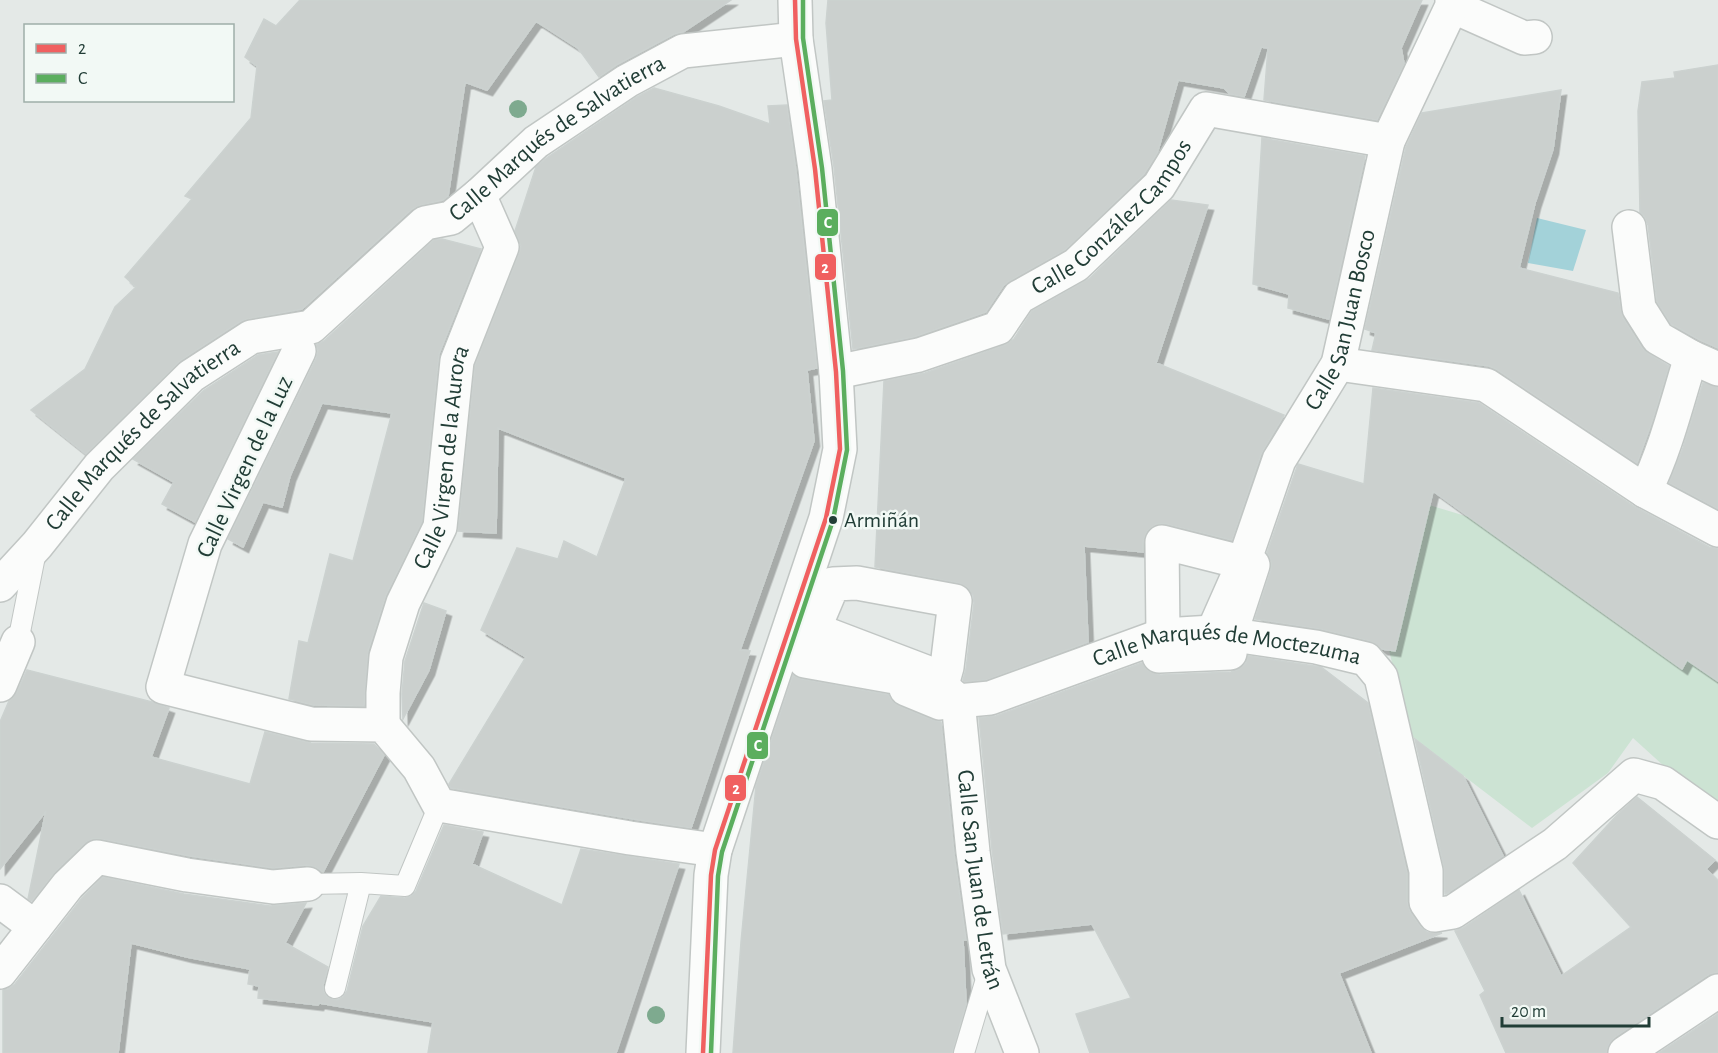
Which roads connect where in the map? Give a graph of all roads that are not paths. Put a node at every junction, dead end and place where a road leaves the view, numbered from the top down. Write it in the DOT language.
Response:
graph roads {
  1 [pos="795,0"];
  2 [pos="1452,3"];
  3 [pos="1535,37"];
  4 [pos="796,39"];
  5 [pos="1388,141"];
  6 [pos="479,195"];
  7 [pos="1629,227"];
  8 [pos="299,351"];
  9 [pos="1704,363"];
  10 [pos="1338,364"];
  11 [pos="836,372"];
  12 [pos="1645,491"];
  13 [pos="1718,530"];
  14 [pos="37,545"];
  15 [pos="1244,562"];
  16 [pos="0,585"];
  17 [pos="803,625"];
  18 [pos="1223,633"];
  19 [pos="1163,635"];
  20 [pos="18,642"];
  21 [pos="0,685"];
  22 [pos="950,693"];
  23 [pos="383,724"];
  24 [pos="439,804"];
  25 [pos="1718,822"];
  26 [pos="715,850"];
  27 [pos="361,883"];
  28 [pos="308,884"];
  29 [pos="0,901"];
  30 [pos="35,927"];
  31 [pos="989,969"];
  32 [pos="0,972"];
  33 [pos="335,988"];
  34 [pos="1718,991"];
  35 [pos="703,1053"];
  36 [pos="964,1053"];
  37 [pos="1022,1053"];
  38 [pos="1625,1053"];
  1 -- 4 [label="street"];
  2 -- 3 [label="street"];
  2 -- 5 [label="street, Calle San Juan Bosco"];
  4 -- 6 [label="street, Calle Marqués de Salvatierra"];
  4 -- 11 [label="street"];
  5 -- 10 [label="street, Calle San Juan Bosco"];
  5 -- 11 [label="street, Calle González Campos"];
  6 -- 14 [label="street, Calle Marqués de Salvatierra"];
  6 -- 23 [label="street, Calle Virgen de la Aurora"];
  7 -- 9 [label="street"];
  8 -- 23 [label="street, Calle Virgen de la Luz"];
  9 -- 12 [label="street"];
  10 -- 12 [label="street"];
  10 -- 15 [label="street, Calle San Juan Bosco"];
  11 -- 17 [label="street"];
  12 -- 13 [label="street"];
  14 -- 16 [label="street, Calle Marqués de Salvatierra"];
  14 -- 20 [label="lane"];
  15 -- 18 [label="street, Calle San Juan Bosco"];
  15 -- 19 [label="street"];
  17 -- 22 [label="street"];
  17 -- 22 [label="street, Calle San Juan de Letrán"];
  17 -- 26 [label="street"];
  18 -- 19 [label="street, Calle San Juan Bosco"];
  18 -- 25 [label="street, Calle Marqués de Moctezuma"];
  19 -- 22 [label="street, Calle Marqués de Moctezuma"];
  20 -- 21 [label="street"];
  22 -- 31 [label="street, Calle San Juan de Letrán"];
  23 -- 24 [label="street"];
  24 -- 26 [label="street"];
  24 -- 27 [label="lane"];
  26 -- 35 [label="street"];
  27 -- 28 [label="lane"];
  27 -- 33 [label="lane"];
  28 -- 30 [label="street"];
  29 -- 30 [label="street"];
  30 -- 32 [label="street"];
  31 -- 36 [label="lane"];
  31 -- 37 [label="street, Calle San Juan de Letrán"];
  34 -- 38 [label="street"];
}
